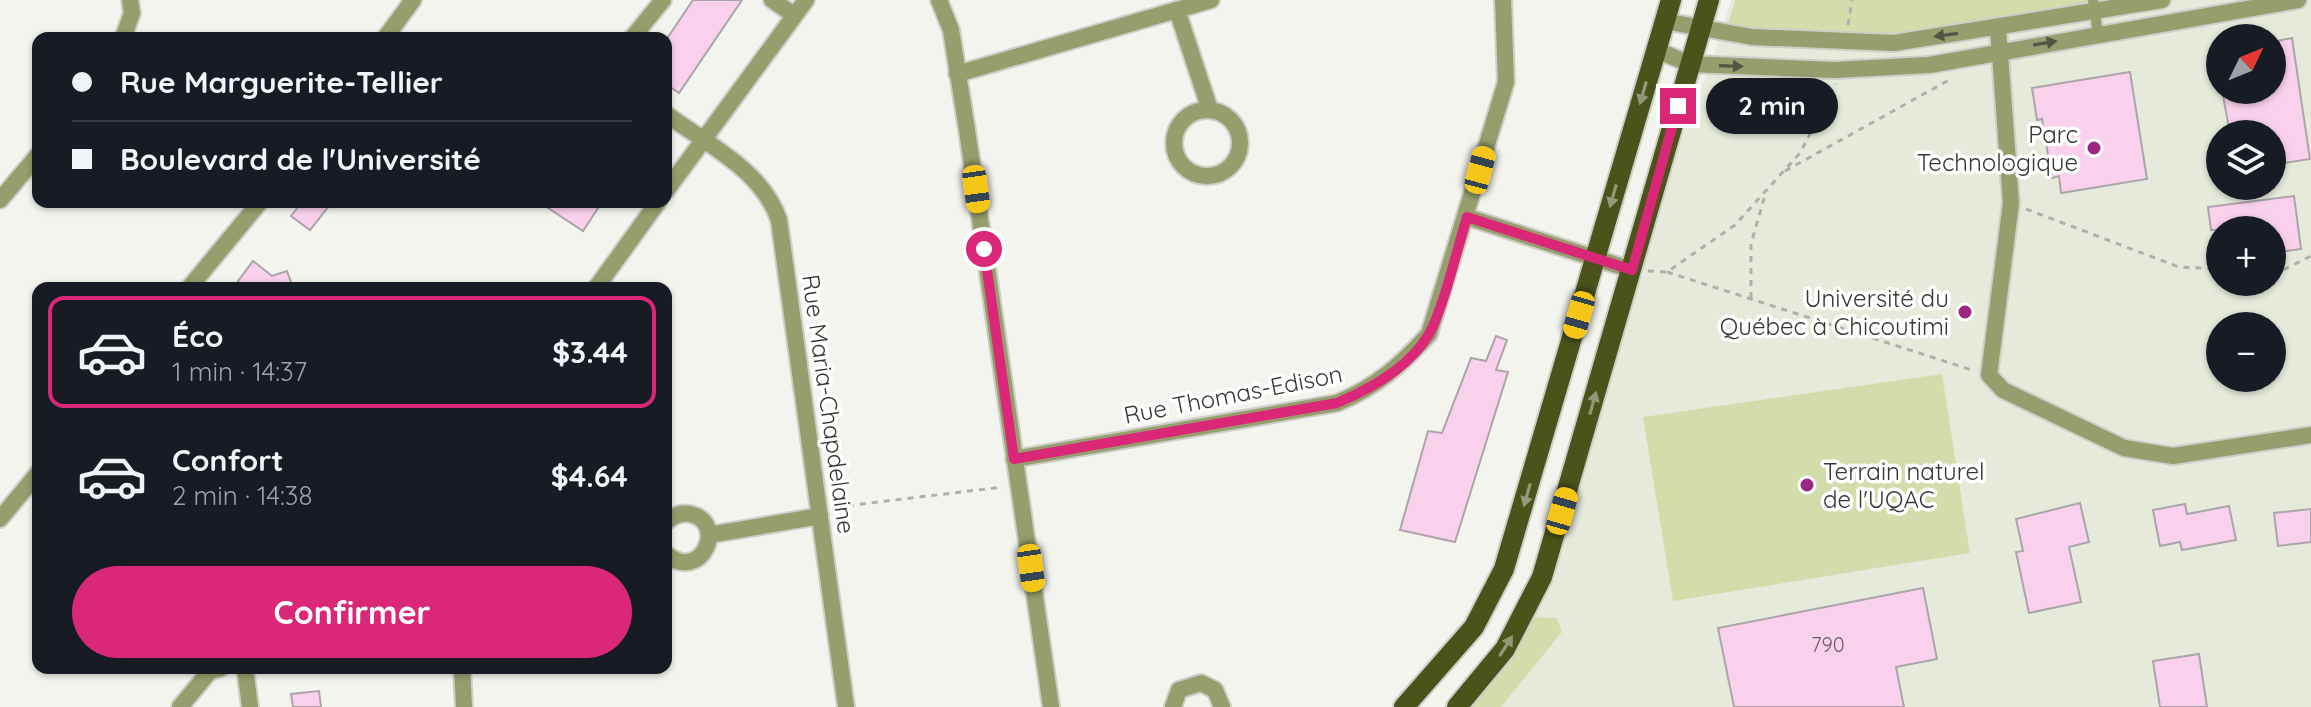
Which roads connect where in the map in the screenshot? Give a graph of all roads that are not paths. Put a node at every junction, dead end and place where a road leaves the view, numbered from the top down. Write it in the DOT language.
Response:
graph roads {
  1 [pos="130,0"];
  2 [pos="413,0"];
  3 [pos="663,0"];
  4 [pos="772,0"];
  5 [pos="806,0"];
  6 [pos="939,0"];
  7 [pos="1211,0"];
  8 [pos="1503,0"];
  9 [pos="1671,0"];
  10 [pos="1709,0"];
  11 [pos="2162,0"];
  12 [pos="2298,0"];
  13 [pos="2094,5"];
  14 [pos="1177,10"];
  15 [pos="794,15"];
  16 [pos="1664,21"];
  17 [pos="1701,27"];
  18 [pos="1998,28"];
  19 [pos="125,32"];
  20 [pos="389,32"];
  21 [pos="637,32"];
  22 [pos="2098,34"];
  23 [pos="1656,50"];
  24 [pos="2002,50"];
  25 [pos="1690,64"];
  26 [pos="957,74"];
  27 [pos="1210,110"];
  28 [pos="672,118"];
  29 [pos="702,141"];
  30 [pos="32,162"];
  31 [pos="672,183"];
  32 [pos="0,200"];
  33 [pos="255,208"];
  34 [pos="654,208"];
  35 [pos="1467,217"];
  36 [pos="1595,259"];
  37 [pos="1632,270"];
  38 [pos="194,282"];
  39 [pos="600,282"];
  40 [pos="2311,435"];
  41 [pos="1014,459"];
  42 [pos="32,480"];
  43 [pos="820,513"];
  44 [pos="672,518"];
  45 [pos="0,519"];
  46 [pos="709,535"];
  47 [pos="672,558"];
  48 [pos="208,674"];
  49 [pos="246,674"];
  50 [pos="462,674"];
  51 [pos="180,707"];
  52 [pos="250,707"];
  53 [pos="464,707"];
  54 [pos="846,707"];
  55 [pos="1051,707"];
  56 [pos="1173,707"];
  57 [pos="1222,707"];
  58 [pos="1404,707"];
  59 [pos="1457,707"];
  1 -- 19 [label="street"];
  2 -- 20 [label="street"];
  3 -- 21 [label="street"];
  4 -- 15 [label="street"];
  5 -- 15 [label="street"];
  6 -- 26 [label="street"];
  7 -- 14 [label="street"];
  8 -- 35 [label="street, Rue Thomas-Edison"];
  9 -- 16 [label="main road"];
  10 -- 17 [label="main road"];
  11 -- 13 [label="street"];
  12 -- 22 [label="street"];
  13 -- 18 [label="street"];
  13 -- 22 [label="lane"];
  14 -- 26 [label="street"];
  14 -- 27 [label="street"];
  15 -- 29 [label="street"];
  16 -- 17 [label="street"];
  16 -- 23 [label="main road"];
  18 -- 17 [label="street, one-way"];
  17 -- 25 [label="main road"];
  18 -- 24 [label="street"];
  24 -- 22 [label="street, one-way"];
  23 -- 25 [label="street"];
  23 -- 36 [label="main road, one-way"];
  25 -- 24 [label="street, one-way"];
  24 -- 40 [label="street"];
  25 -- 37 [label="main road"];
  26 -- 41 [label="street"];
  27 -- 27 [label="street"];
  28 -- 29 [label="street, Rue Maria-Chapdelaine"];
  29 -- 31 [label="street"];
  29 -- 43 [label="street, Rue Maria-Chapdelaine"];
  30 -- 32 [label="street"];
  33 -- 38 [label="street"];
  34 -- 39 [label="street"];
  35 -- 36 [label="street"];
  35 -- 41 [label="street, Rue Thomas-Edison"];
  36 -- 37 [label="street"];
  36 -- 58 [label="main road, one-way"];
  59 -- 37 [label="main road, one-way"];
  41 -- 55 [label="street"];
  42 -- 45 [label="street"];
  43 -- 46 [label="street"];
  43 -- 54 [label="street, Rue Maria-Chapdelaine"];
  44 -- 46 [label="street"];
  46 -- 47 [label="street"];
  48 -- 51 [label="street"];
  49 -- 52 [label="street"];
  50 -- 53 [label="street"];
  56 -- 57 [label="street"];
}
